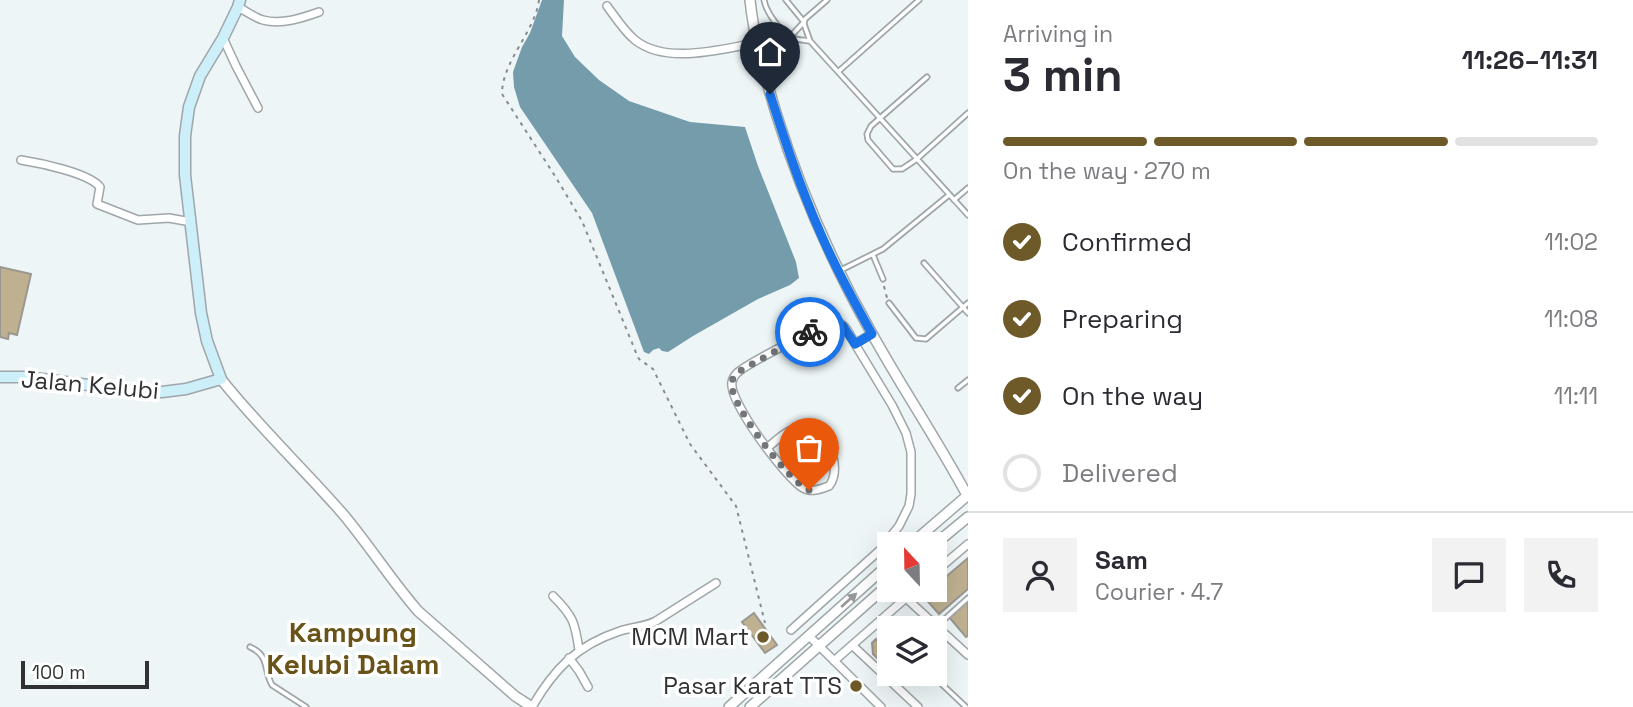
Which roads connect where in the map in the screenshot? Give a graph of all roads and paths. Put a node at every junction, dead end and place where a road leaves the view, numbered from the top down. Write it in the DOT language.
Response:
graph roads {
  1 [pos="539,0"];
  2 [pos="750,0"];
  3 [pos="764,0"];
  4 [pos="786,0"];
  5 [pos="827,0"];
  6 [pos="919,0"];
  7 [pos="239,3"];
  8 [pos="607,6"];
  9 [pos="319,12"];
  10 [pos="804,22"];
  11 [pos="790,37"];
  12 [pos="223,38"];
  13 [pos="810,40"];
  14 [pos="756,43"];
  15 [pos="839,71"];
  16 [pos="927,77"];
  17 [pos="258,108"];
  18 [pos="968,113"];
  19 [pos="880,118"];
  20 [pos="917,159"];
  21 [pos="21,160"];
  22 [pos="968,188"];
  23 [pos="949,195"];
  24 [pos="954,200"];
  25 [pos="968,215"];
  26 [pos="191,222"];
  27 [pos="873,255"];
  28 [pos="924,263"];
  29 [pos="838,271"];
  30 [pos="883,279"];
  31 [pos="889,303"];
  32 [pos="968,303"];
  33 [pos="963,307"];
  34 [pos="968,313"];
  35 [pos="872,334"];
  36 [pos="855,344"];
  37 [pos="0,377"];
  38 [pos="221,379"];
  39 [pos="968,380"];
  40 [pos="958,388"];
  41 [pos="767,448"];
  42 [pos="968,496"];
  43 [pos="968,517"];
  44 [pos="925,532"];
  45 [pos="947,534"];
  46 [pos="968,544"];
  47 [pos="947,562"];
  48 [pos="877,575"];
  49 [pos="716,583"];
  50 [pos="877,595"];
  51 [pos="553,596"];
  52 [pos="968,598"];
  53 [pos="901,602"];
  54 [pos="910,602"];
  55 [pos="926,616"];
  56 [pos="947,620"];
  57 [pos="765,623"];
  58 [pos="791,630"];
  59 [pos="947,634"];
  60 [pos="809,636"];
  61 [pos="852,645"];
  62 [pos="819,646"];
  63 [pos="250,647"];
  64 [pos="966,649"];
  65 [pos="579,650"];
  66 [pos="569,658"];
  67 [pos="834,660"];
  68 [pos="877,668"];
  69 [pos="896,686"];
  70 [pos="944,686"];
  71 [pos="588,687"];
  72 [pos="306,707"];
  73 [pos="532,707"];
  74 [pos="729,707"];
  75 [pos="750,707"];
  76 [pos="881,707"];
  77 [pos="918,707"];
  78 [pos="966,707"];
  1 -- 57 [label="path"];
  2 -- 14 [label="street"];
  3 -- 11 [label="lane"];
  4 -- 10 [label="lane"];
  5 -- 10 [label="lane"];
  6 -- 15 [label="lane"];
  7 -- 9 [label="street"];
  7 -- 12 [label="main road"];
  8 -- 14 [label="street"];
  10 -- 11 [label="lane"];
  10 -- 13 [label="lane"];
  11 -- 13 [label="lane"];
  12 -- 17 [label="street"];
  12 -- 26 [label="main road"];
  13 -- 15 [label="lane"];
  14 -- 29 [label="street"];
  15 -- 19 [label="lane"];
  16 -- 19 [label="lane"];
  18 -- 20 [label="lane"];
  19 -- 20 [label="lane"];
  19 -- 20 [label="lane"];
  20 -- 23 [label="lane"];
  21 -- 26 [label="street"];
  22 -- 24 [label="lane"];
  23 -- 24 [label="lane"];
  23 -- 27 [label="lane"];
  24 -- 25 [label="lane"];
  26 -- 38 [label="main road"];
  27 -- 29 [label="lane"];
  27 -- 30 [label="lane"];
  28 -- 33 [label="lane"];
  29 -- 35 [label="street"];
  30 -- 31 [label="path"];
  31 -- 33 [label="lane"];
  32 -- 33 [label="lane"];
  33 -- 34 [label="lane"];
  35 -- 36 [label="street"];
  35 -- 42 [label="street"];
  36 -- 41 [label="street"];
  36 -- 58 [label="street"];
  37 -- 38 [label="main road, Jalan Kelubi"];
  38 -- 73 [label="street"];
  39 -- 40 [label="lane"];
  41 -- 41 [label="street"];
  42 -- 44 [label="street"];
  43 -- 45 [label="street"];
  46 -- 47 [label="street"];
  60 -- 48 [label="street, one-way"];
  49 -- 65 [label="street"];
  50 -- 62 [label="street"];
  51 -- 65 [label="street"];
  52 -- 56 [label="lane"];
  53 -- 61 [label="street"];
  54 -- 55 [label="street"];
  59 -- 64 [label="street"];
  60 -- 62 [label="street"];
  60 -- 74 [label="street"];
  61 -- 67 [label="street"];
  61 -- 68 [label="street"];
  62 -- 67 [label="street"];
  62 -- 75 [label="street"];
  63 -- 72 [label="lane"];
  65 -- 66 [label="street"];
  66 -- 71 [label="street"];
  66 -- 73 [label="street"];
  67 -- 76 [label="street"];
  69 -- 77 [label="street"];
  70 -- 78 [label="lane"];
}
